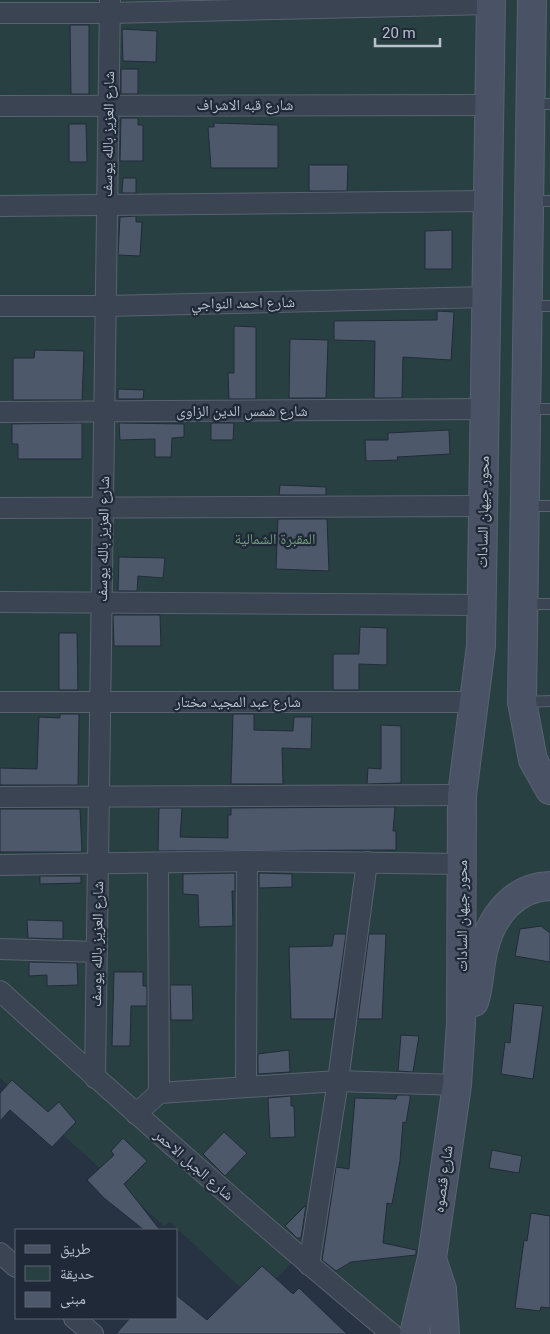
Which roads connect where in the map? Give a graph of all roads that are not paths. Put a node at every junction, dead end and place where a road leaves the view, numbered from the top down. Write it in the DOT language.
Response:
graph roads {
  1 [pos="491,2"];
  2 [pos="280,4"];
  3 [pos="535,4"];
  4 [pos="110,7"];
  5 [pos="0,13"];
  6 [pos="490,104"];
  7 [pos="540,104"];
  8 [pos="0,106"];
  9 [pos="108,106"];
  10 [pos="488,201"];
  11 [pos="540,201"];
  12 [pos="0,206"];
  13 [pos="107,206"];
  14 [pos="487,297"];
  15 [pos="0,306"];
  16 [pos="106,306"];
  17 [pos="539,306"];
  18 [pos="485,409"];
  19 [pos="538,409"];
  20 [pos="104,411"];
  21 [pos="0,412"];
  22 [pos="483,506"];
  23 [pos="537,506"];
  24 [pos="0,508"];
  25 [pos="103,508"];
  26 [pos="0,602"];
  27 [pos="102,602"];
  28 [pos="537,604"];
  29 [pos="482,605"];
  30 [pos="550,701"];
  31 [pos="0,702"];
  32 [pos="100,702"];
  33 [pos="476,702"];
  34 [pos="522,702"];
  35 [pos="550,790"];
  36 [pos="462,795"];
  37 [pos="0,797"];
  38 [pos="99,798"];
  39 [pos="248,862"];
  40 [pos="367,862"];
  41 [pos="98,864"];
  42 [pos="158,864"];
  43 [pos="462,864"];
  44 [pos="0,865"];
  45 [pos="550,886"];
  46 [pos="0,949"];
  47 [pos="97,952"];
  48 [pos="0,991"];
  49 [pos="461,1023"];
  50 [pos="95,1078"];
  51 [pos="338,1081"];
  52 [pos="246,1086"];
  53 [pos="457,1086"];
  54 [pos="159,1093"];
  55 [pos="136,1114"];
  56 [pos="0,1253"];
  57 [pos="432,1258"];
  58 [pos="15,1266"];
  59 [pos="309,1266"];
  60 [pos="75,1319"];
  61 [pos="93,1334"];
  62 [pos="392,1334"];
  63 [pos="414,1334"];
  64 [pos="445,1334"];
  1 -- 2 [label="street"];
  1 -- 6 [label="main road, محور جيهان السادات"];
  2 -- 4 [label="street"];
  3 -- 7 [label="main road"];
  4 -- 5 [label="street"];
  4 -- 9 [label="street, شارع العزيز بالله يوسف"];
  6 -- 9 [label="street, شارع قبه الاشراف"];
  6 -- 10 [label="main road, محور جيهان السادات"];
  7 -- 11 [label="main road"];
  8 -- 9 [label="street, شارع قبه الاشراف"];
  9 -- 13 [label="street, شارع العزيز بالله يوسف"];
  10 -- 13 [label="street"];
  10 -- 14 [label="main road, محور جيهان السادات"];
  11 -- 17 [label="main road"];
  12 -- 13 [label="street"];
  13 -- 16 [label="street, شارع العزيز بالله يوسف"];
  14 -- 16 [label="street, شارع احمد النواجي"];
  14 -- 18 [label="main road, محور جيهان السادات"];
  15 -- 16 [label="street, شارع احمد النواجي"];
  16 -- 20 [label="street, شارع العزيز بالله يوسف"];
  17 -- 19 [label="main road"];
  18 -- 20 [label="street, شارع شمس الدين الزاوى"];
  18 -- 22 [label="main road, محور جيهان السادات"];
  19 -- 23 [label="main road"];
  20 -- 21 [label="street, شارع شمس الدين الزاوى"];
  20 -- 25 [label="street, شارع العزيز بالله يوسف"];
  22 -- 25 [label="street"];
  22 -- 29 [label="main road, محور جيهان السادات"];
  23 -- 28 [label="main road"];
  24 -- 25 [label="street"];
  25 -- 27 [label="street, شارع العزيز بالله يوسف"];
  26 -- 27 [label="street"];
  27 -- 29 [label="street"];
  27 -- 32 [label="street, شارع العزيز بالله يوسف"];
  28 -- 34 [label="main road"];
  29 -- 33 [label="main road, محور جيهان السادات"];
  30 -- 34 [label="lane"];
  31 -- 32 [label="street, شارع عبد المجيد مختار"];
  32 -- 33 [label="street, شارع عبد المجيد مختار"];
  32 -- 38 [label="street, شارع العزيز بالله يوسف"];
  33 -- 36 [label="main road, محور جيهان السادات"];
  34 -- 35 [label="main road"];
  36 -- 38 [label="street"];
  36 -- 43 [label="main road, محور جيهان السادات"];
  37 -- 38 [label="street"];
  38 -- 41 [label="street, شارع العزيز بالله يوسف"];
  39 -- 40 [label="street"];
  39 -- 42 [label="street"];
  39 -- 52 [label="street"];
  40 -- 43 [label="street"];
  40 -- 51 [label="street"];
  41 -- 42 [label="street"];
  41 -- 44 [label="street"];
  41 -- 47 [label="street, شارع العزيز بالله يوسف"];
  42 -- 54 [label="street"];
  43 -- 49 [label="main road, محور جيهان السادات"];
  45 -- 49 [label="main road"];
  46 -- 47 [label="street"];
  47 -- 50 [label="street, شارع العزيز بالله يوسف"];
  48 -- 50 [label="street, شارع الجبل الاحمر"];
  49 -- 53 [label="main road, شارع قنصوه"];
  50 -- 55 [label="street, شارع الجبل الاحمر"];
  51 -- 52 [label="street"];
  51 -- 53 [label="street"];
  51 -- 59 [label="street"];
  52 -- 54 [label="street"];
  53 -- 57 [label="main road, شارع قنصوه"];
  54 -- 55 [label="street"];
  55 -- 59 [label="street, شارع الجبل الاحمر"];
  56 -- 58 [label="street"];
  57 -- 63 [label="main road, شارع قنصوه"];
  57 -- 64 [label="main road"];
  59 -- 62 [label="street, شارع الجبل الاحمر"];
  60 -- 61 [label="street"];
}
